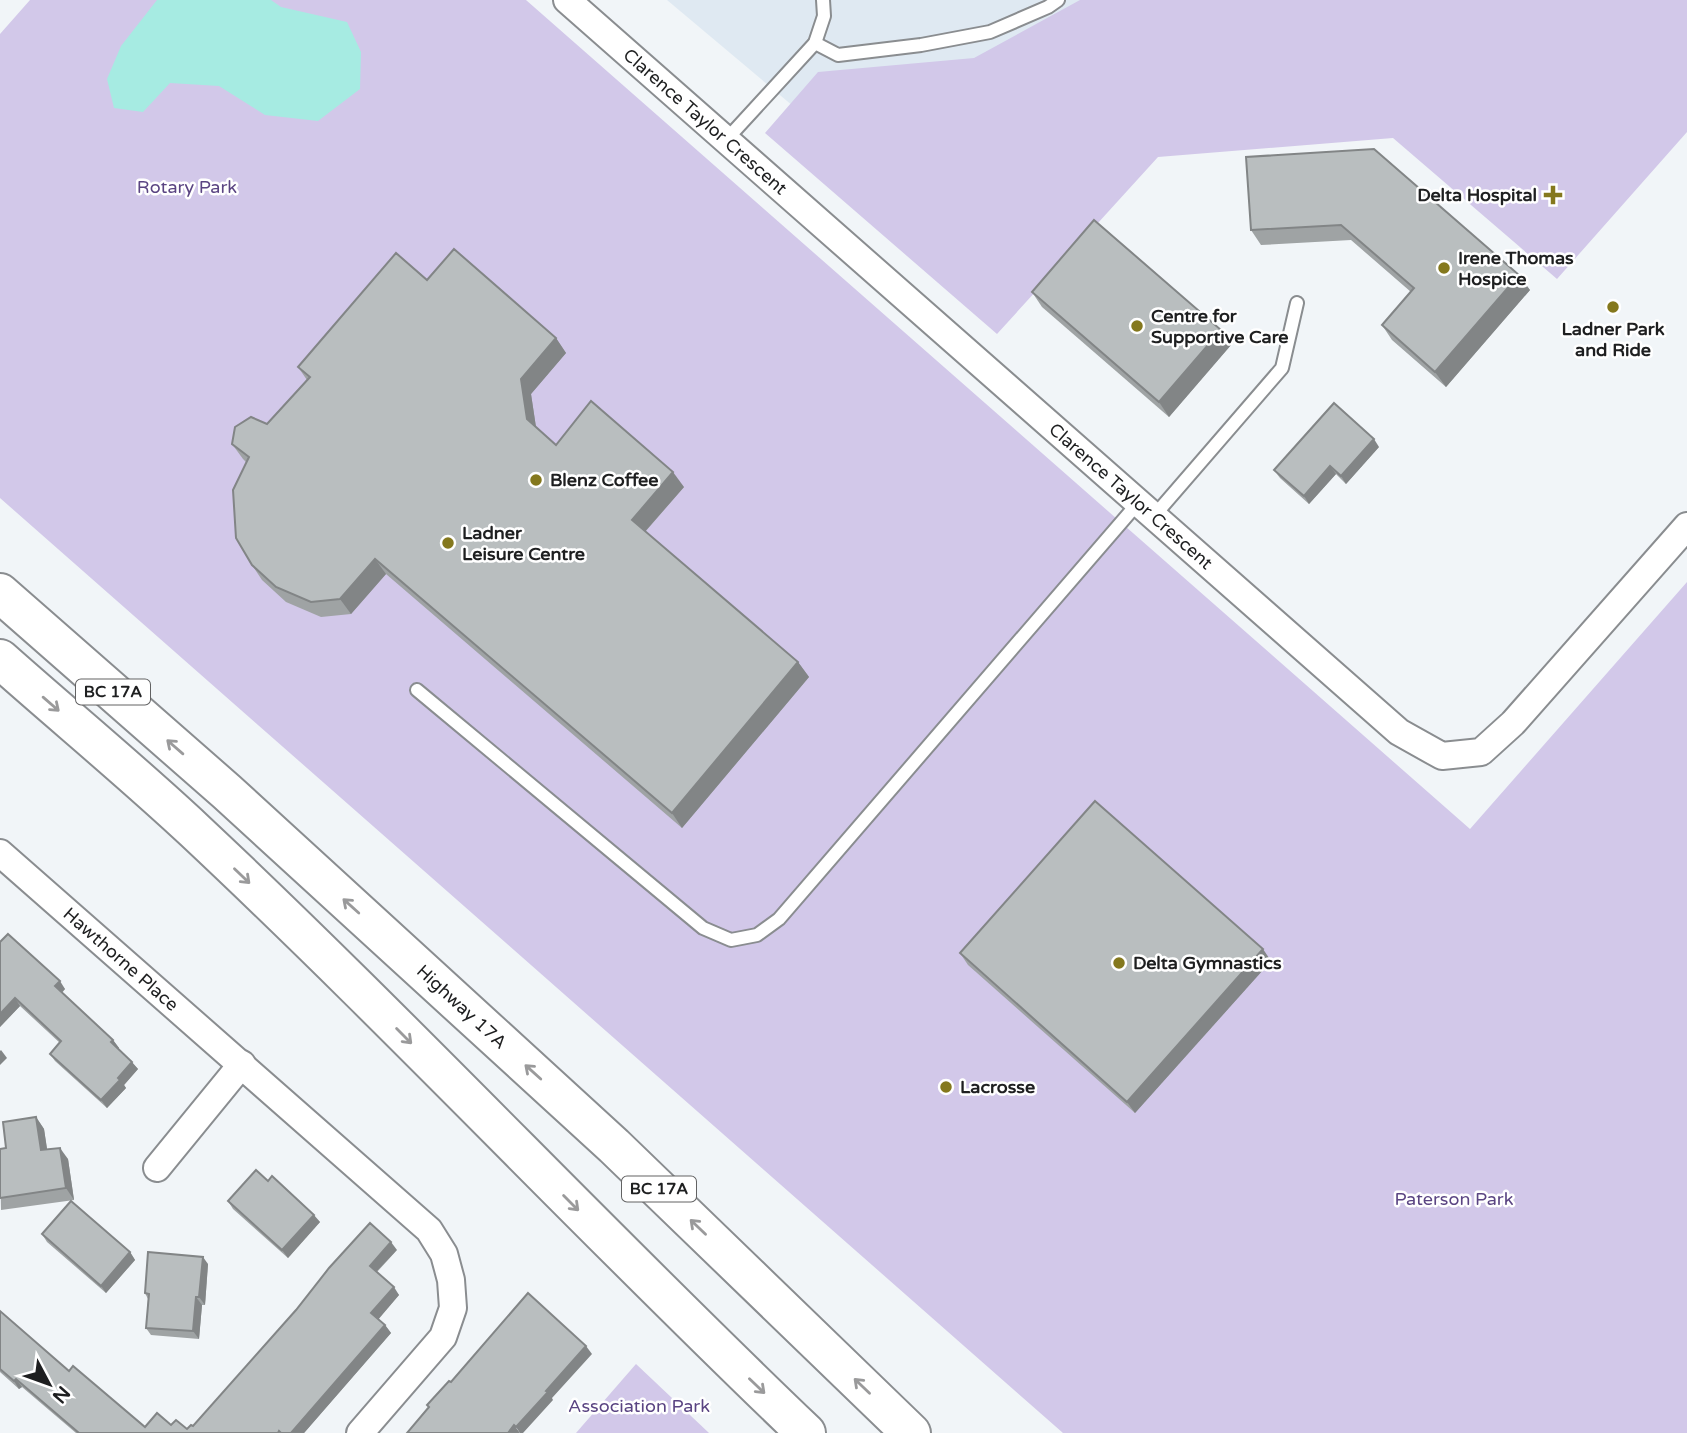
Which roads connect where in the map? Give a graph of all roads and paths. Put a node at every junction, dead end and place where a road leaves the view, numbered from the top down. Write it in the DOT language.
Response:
graph roads {
  1 [pos="567,0"];
  2 [pos="823,0"];
  3 [pos="1058,0"];
  4 [pos="814,43"];
  5 [pos="726,140"];
  6 [pos="1297,303"];
  7 [pos="1146,510"];
  8 [pos="1687,526"];
  9 [pos="0,593"];
  10 [pos="0,659"];
  11 [pos="417,690"];
  12 [pos="0,853"];
  13 [pos="242,1064"];
  14 [pos="157,1168"];
  15 [pos="359,1433"];
  16 [pos="806,1433"];
  17 [pos="911,1433"];
  1 -- 5 [label="street, Clarence Taylor Crescent"];
  2 -- 4 [label="lane"];
  3 -- 4 [label="lane"];
  4 -- 5 [label="lane"];
  5 -- 7 [label="street, Clarence Taylor Crescent"];
  6 -- 7 [label="lane"];
  7 -- 8 [label="street, Clarence Taylor Crescent"];
  7 -- 11 [label="lane"];
  17 -- 9 [label="highway, Highway 17A / BC 17A, one-way"];
  10 -- 16 [label="highway, BC 17A, one-way"];
  12 -- 13 [label="street, Hawthorne Place"];
  13 -- 14 [label="street"];
  13 -- 15 [label="street, Hawthorne Place"];
}
